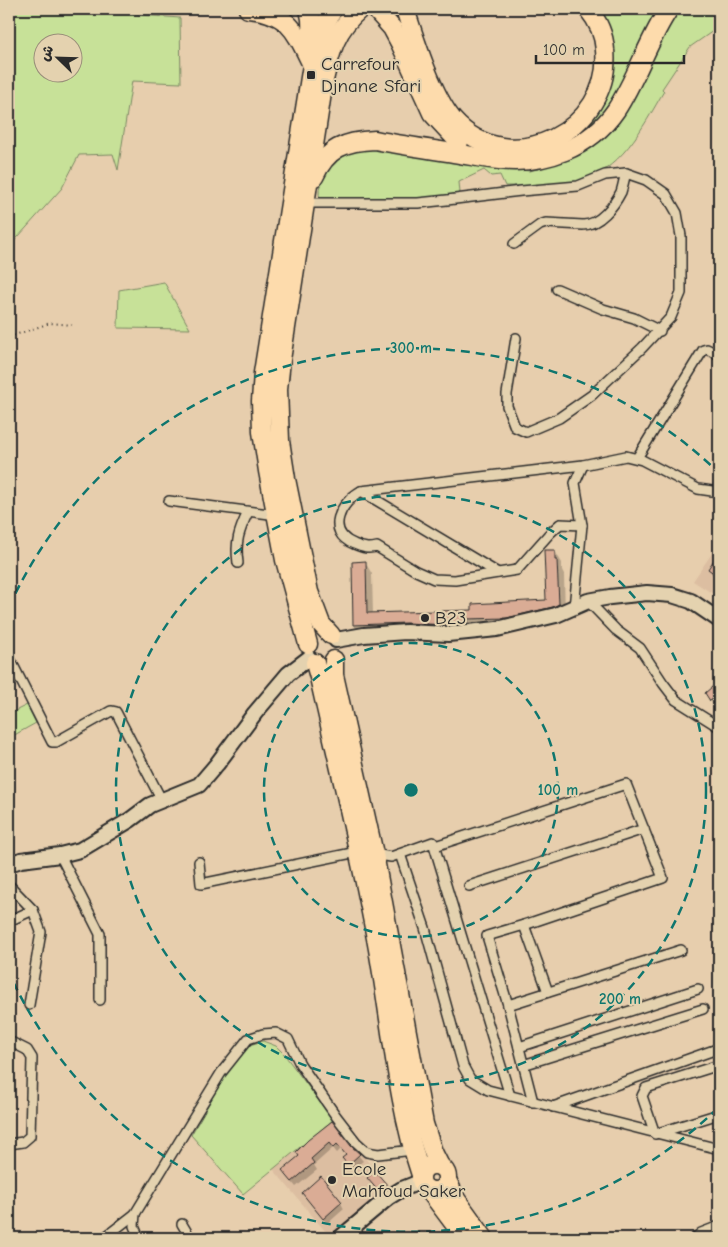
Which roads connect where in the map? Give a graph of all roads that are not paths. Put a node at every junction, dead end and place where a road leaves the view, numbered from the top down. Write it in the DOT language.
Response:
graph roads {
  1 [pos="248,9"];
  2 [pos="333,9"];
  3 [pos="369,9"];
  4 [pos="405,9"];
  5 [pos="588,9"];
  6 [pos="669,9"];
  7 [pos="310,14"];
  8 [pos="312,65"];
  9 [pos="481,157"];
  10 [pos="626,173"];
  11 [pos="307,197"];
  12 [pos="514,244"];
  13 [pos="557,289"];
  14 [pos="660,330"];
  15 [pos="516,338"];
  16 [pos="719,355"];
  17 [pos="637,458"];
  18 [pos="583,466"];
  19 [pos="719,482"];
  20 [pos="361,491"];
  21 [pos="716,492"];
  22 [pos="169,501"];
  23 [pos="248,512"];
  24 [pos="276,515"];
  25 [pos="582,525"];
  26 [pos="238,563"];
  27 [pos="498,573"];
  28 [pos="588,601"];
  29 [pos="574,608"];
  30 [pos="719,620"];
  31 [pos="334,638"];
  32 [pos="311,655"];
  33 [pos="9,658"];
  34 [pos="334,660"];
  35 [pos="719,727"];
  36 [pos="162,801"];
  37 [pos="644,829"];
  38 [pos="435,846"];
  39 [pos="366,853"];
  40 [pos="400,854"];
  41 [pos="60,855"];
  42 [pos="199,862"];
  43 [pos="9,864"];
  44 [pos="9,885"];
  45 [pos="469,886"];
  46 [pos="33,910"];
  47 [pos="9,921"];
  48 [pos="524,925"];
  49 [pos="681,950"];
  50 [pos="698,989"];
  51 [pos="548,992"];
  52 [pos="100,1000"];
  53 [pos="30,1005"];
  54 [pos="508,1005"];
  55 [pos="702,1009"];
  56 [pos="9,1041"];
  57 [pos="519,1047"];
  58 [pos="717,1049"];
  59 [pos="523,1065"];
  60 [pos="719,1065"];
  61 [pos="510,1096"];
  62 [pos="533,1102"];
  63 [pos="553,1107"];
  64 [pos="719,1114"];
  65 [pos="655,1134"];
  66 [pos="9,1144"];
  67 [pos="719,1149"];
  68 [pos="413,1150"];
  69 [pos="444,1173"];
  70 [pos="424,1182"];
  71 [pos="135,1214"];
  72 [pos="182,1224"];
  73 [pos="719,1226"];
  74 [pos="357,1232"];
  75 [pos="104,1238"];
  76 [pos="140,1238"];
  77 [pos="186,1238"];
  78 [pos="340,1238"];
  79 [pos="465,1238"];
  80 [pos="484,1238"];
  81 [pos="695,1238"];
  1 -- 8 [label="highway"];
  2 -- 8 [label="highway"];
  3 -- 9 [label="highway"];
  3 -- 11 [label="highway"];
  4 -- 5 [label="highway"];
  6 -- 9 [label="highway"];
  7 -- 8 [label="highway"];
  8 -- 24 [label="highway"];
  9 -- 11 [label="highway"];
  10 -- 11 [label="street"];
  10 -- 12 [label="street"];
  10 -- 14 [label="street"];
  11 -- 31 [label="highway"];
  13 -- 14 [label="street"];
  14 -- 15 [label="street"];
  16 -- 17 [label="street"];
  17 -- 18 [label="street"];
  17 -- 21 [label="street"];
  18 -- 20 [label="street"];
  18 -- 25 [label="street"];
  19 -- 21 [label="lane"];
  20 -- 27 [label="street"];
  20 -- 27 [label="street"];
  22 -- 23 [label="street"];
  23 -- 24 [label="street"];
  23 -- 26 [label="street"];
  24 -- 32 [label="highway"];
  25 -- 27 [label="street"];
  25 -- 29 [label="street"];
  28 -- 29 [label="street"];
  28 -- 30 [label="street"];
  28 -- 35 [label="street"];
  29 -- 31 [label="street"];
  31 -- 32 [label="highway"];
  31 -- 34 [label="highway"];
  32 -- 34 [label="highway"];
  32 -- 36 [label="street"];
  32 -- 39 [label="highway"];
  33 -- 36 [label="street"];
  34 -- 39 [label="highway"];
  36 -- 41 [label="street"];
  37 -- 38 [label="street"];
  37 -- 45 [label="street"];
  37 -- 48 [label="street"];
  38 -- 40 [label="street"];
  38 -- 61 [label="street"];
  39 -- 40 [label="street"];
  39 -- 42 [label="street"];
  39 -- 68 [label="highway"];
  39 -- 69 [label="highway"];
  40 -- 61 [label="street"];
  41 -- 43 [label="street"];
  41 -- 52 [label="street"];
  44 -- 46 [label="street"];
  46 -- 47 [label="street"];
  46 -- 53 [label="street"];
  48 -- 51 [label="street"];
  48 -- 54 [label="street"];
  49 -- 51 [label="street"];
  50 -- 57 [label="street"];
  51 -- 54 [label="street"];
  54 -- 57 [label="street"];
  55 -- 59 [label="street"];
  56 -- 66 [label="street"];
  57 -- 59 [label="street"];
  58 -- 63 [label="street"];
  59 -- 62 [label="street"];
  60 -- 65 [label="street"];
  61 -- 62 [label="street"];
  62 -- 63 [label="street"];
  63 -- 65 [label="street"];
  64 -- 65 [label="street"];
  65 -- 67 [label="street"];
  68 -- 70 [label="highway"];
  68 -- 71 [label="street"];
  69 -- 70 [label="highway"];
  69 -- 70 [label="highway"];
  69 -- 80 [label="highway"];
  70 -- 74 [label="street"];
  70 -- 79 [label="highway"];
  71 -- 75 [label="street"];
  71 -- 76 [label="street"];
  72 -- 77 [label="street"];
  73 -- 81 [label="street"];
  74 -- 78 [label="street"];
}
